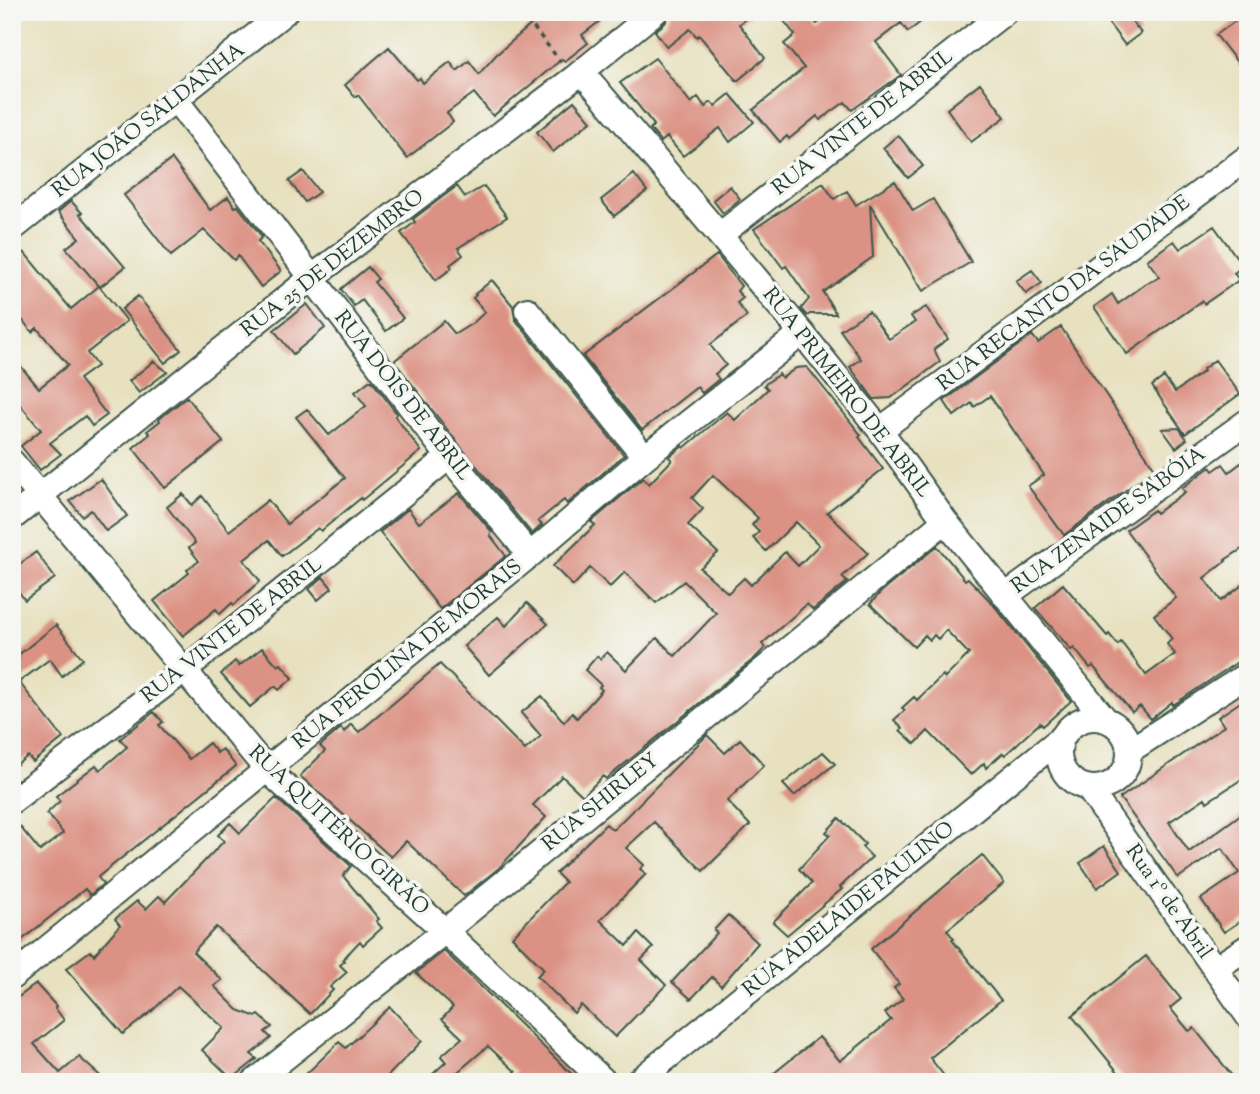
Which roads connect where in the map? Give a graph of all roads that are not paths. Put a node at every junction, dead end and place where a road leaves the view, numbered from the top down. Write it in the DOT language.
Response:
graph roads {
  1 [pos="285,12"];
  2 [pos="655,12"];
  3 [pos="1005,12"];
  4 [pos="578,75"];
  5 [pos="176,100"];
  6 [pos="1248,158"];
  7 [pos="12,229"];
  8 [pos="720,234"];
  9 [pos="310,279"];
  10 [pos="527,310"];
  11 [pos="802,333"];
  12 [pos="1248,421"];
  13 [pos="880,430"];
  14 [pos="449,457"];
  15 [pos="645,457"];
  16 [pos="12,462"];
  17 [pos="40,496"];
  18 [pos="12,518"];
  19 [pos="945,521"];
  20 [pos="530,555"];
  21 [pos="1005,596"];
  22 [pos="183,671"];
  23 [pos="1248,674"];
  24 [pos="1105,719"];
  25 [pos="1061,738"];
  26 [pos="1129,751"];
  27 [pos="267,771"];
  28 [pos="1088,788"];
  29 [pos="12,801"];
  30 [pos="445,931"];
  31 [pos="1248,947"];
  32 [pos="1216,968"];
  33 [pos="12,977"];
  34 [pos="1248,1016"];
  35 [pos="254,1082"];
  36 [pos="605,1082"];
  37 [pos="637,1082"];
  1 -- 5 [label="street, RUA JOÃO SALDANHA"];
  2 -- 4 [label="street, RUA 25 DE DEZEMBRO"];
  3 -- 8 [label="street, RUA VINTE DE ABRIL"];
  4 -- 8 [label="street, RUA PRIMEIRO DE ABRIL"];
  4 -- 9 [label="street, RUA 25 DE DEZEMBRO"];
  5 -- 7 [label="street, RUA JOÃO SALDANHA"];
  5 -- 9 [label="street, RUA DOIS DE ABRIL"];
  6 -- 13 [label="street, RUA RECANTO DA SAUDADE"];
  8 -- 11 [label="street, RUA PRIMEIRO DE ABRIL"];
  9 -- 14 [label="street, RUA DOIS DE ABRIL"];
  9 -- 17 [label="street, RUA 25 DE DEZEMBRO"];
  10 -- 15 [label="street"];
  11 -- 13 [label="street, RUA PRIMEIRO DE ABRIL"];
  11 -- 15 [label="street, RUA PEROLINA DE MORAIS"];
  12 -- 21 [label="street, RUA ZENAIDE SABÓIA"];
  13 -- 19 [label="street, RUA PRIMEIRO DE ABRIL"];
  14 -- 20 [label="street, RUA DOIS DE ABRIL"];
  14 -- 22 [label="street, RUA VINTE DE ABRIL"];
  15 -- 20 [label="street, RUA PEROLINA DE MORAIS"];
  16 -- 17 [label="street, RUA QUITÉRIO GIRÃO"];
  17 -- 18 [label="street, RUA 25 DE DEZEMBRO"];
  17 -- 22 [label="street, RUA QUITÉRIO GIRÃO"];
  19 -- 21 [label="street, RUA PRIMEIRO DE ABRIL"];
  19 -- 30 [label="street, RUA SHIRLEY"];
  20 -- 27 [label="street, RUA PEROLINA DE MORAIS"];
  21 -- 24 [label="street, RUA PRIMEIRO DE ABRIL"];
  22 -- 27 [label="street, RUA QUITÉRIO GIRÃO"];
  22 -- 29 [label="street, RUA VINTE DE ABRIL"];
  23 -- 26 [label="street"];
  24 -- 25 [label="street"];
  24 -- 26 [label="street"];
  25 -- 28 [label="street"];
  25 -- 37 [label="street, RUA ADELAIDE PAULINO"];
  26 -- 28 [label="street"];
  27 -- 30 [label="street, RUA QUITÉRIO GIRÃO"];
  27 -- 33 [label="street, RUA PEROLINA DE MORAIS"];
  28 -- 32 [label="street, Rua 1º de Abril"];
  30 -- 35 [label="street, RUA SHIRLEY"];
  30 -- 36 [label="street, RUA QUITÉRIO GIRÃO"];
  31 -- 32 [label="street"];
  32 -- 34 [label="street, Rua 1º de Abril"];
}
